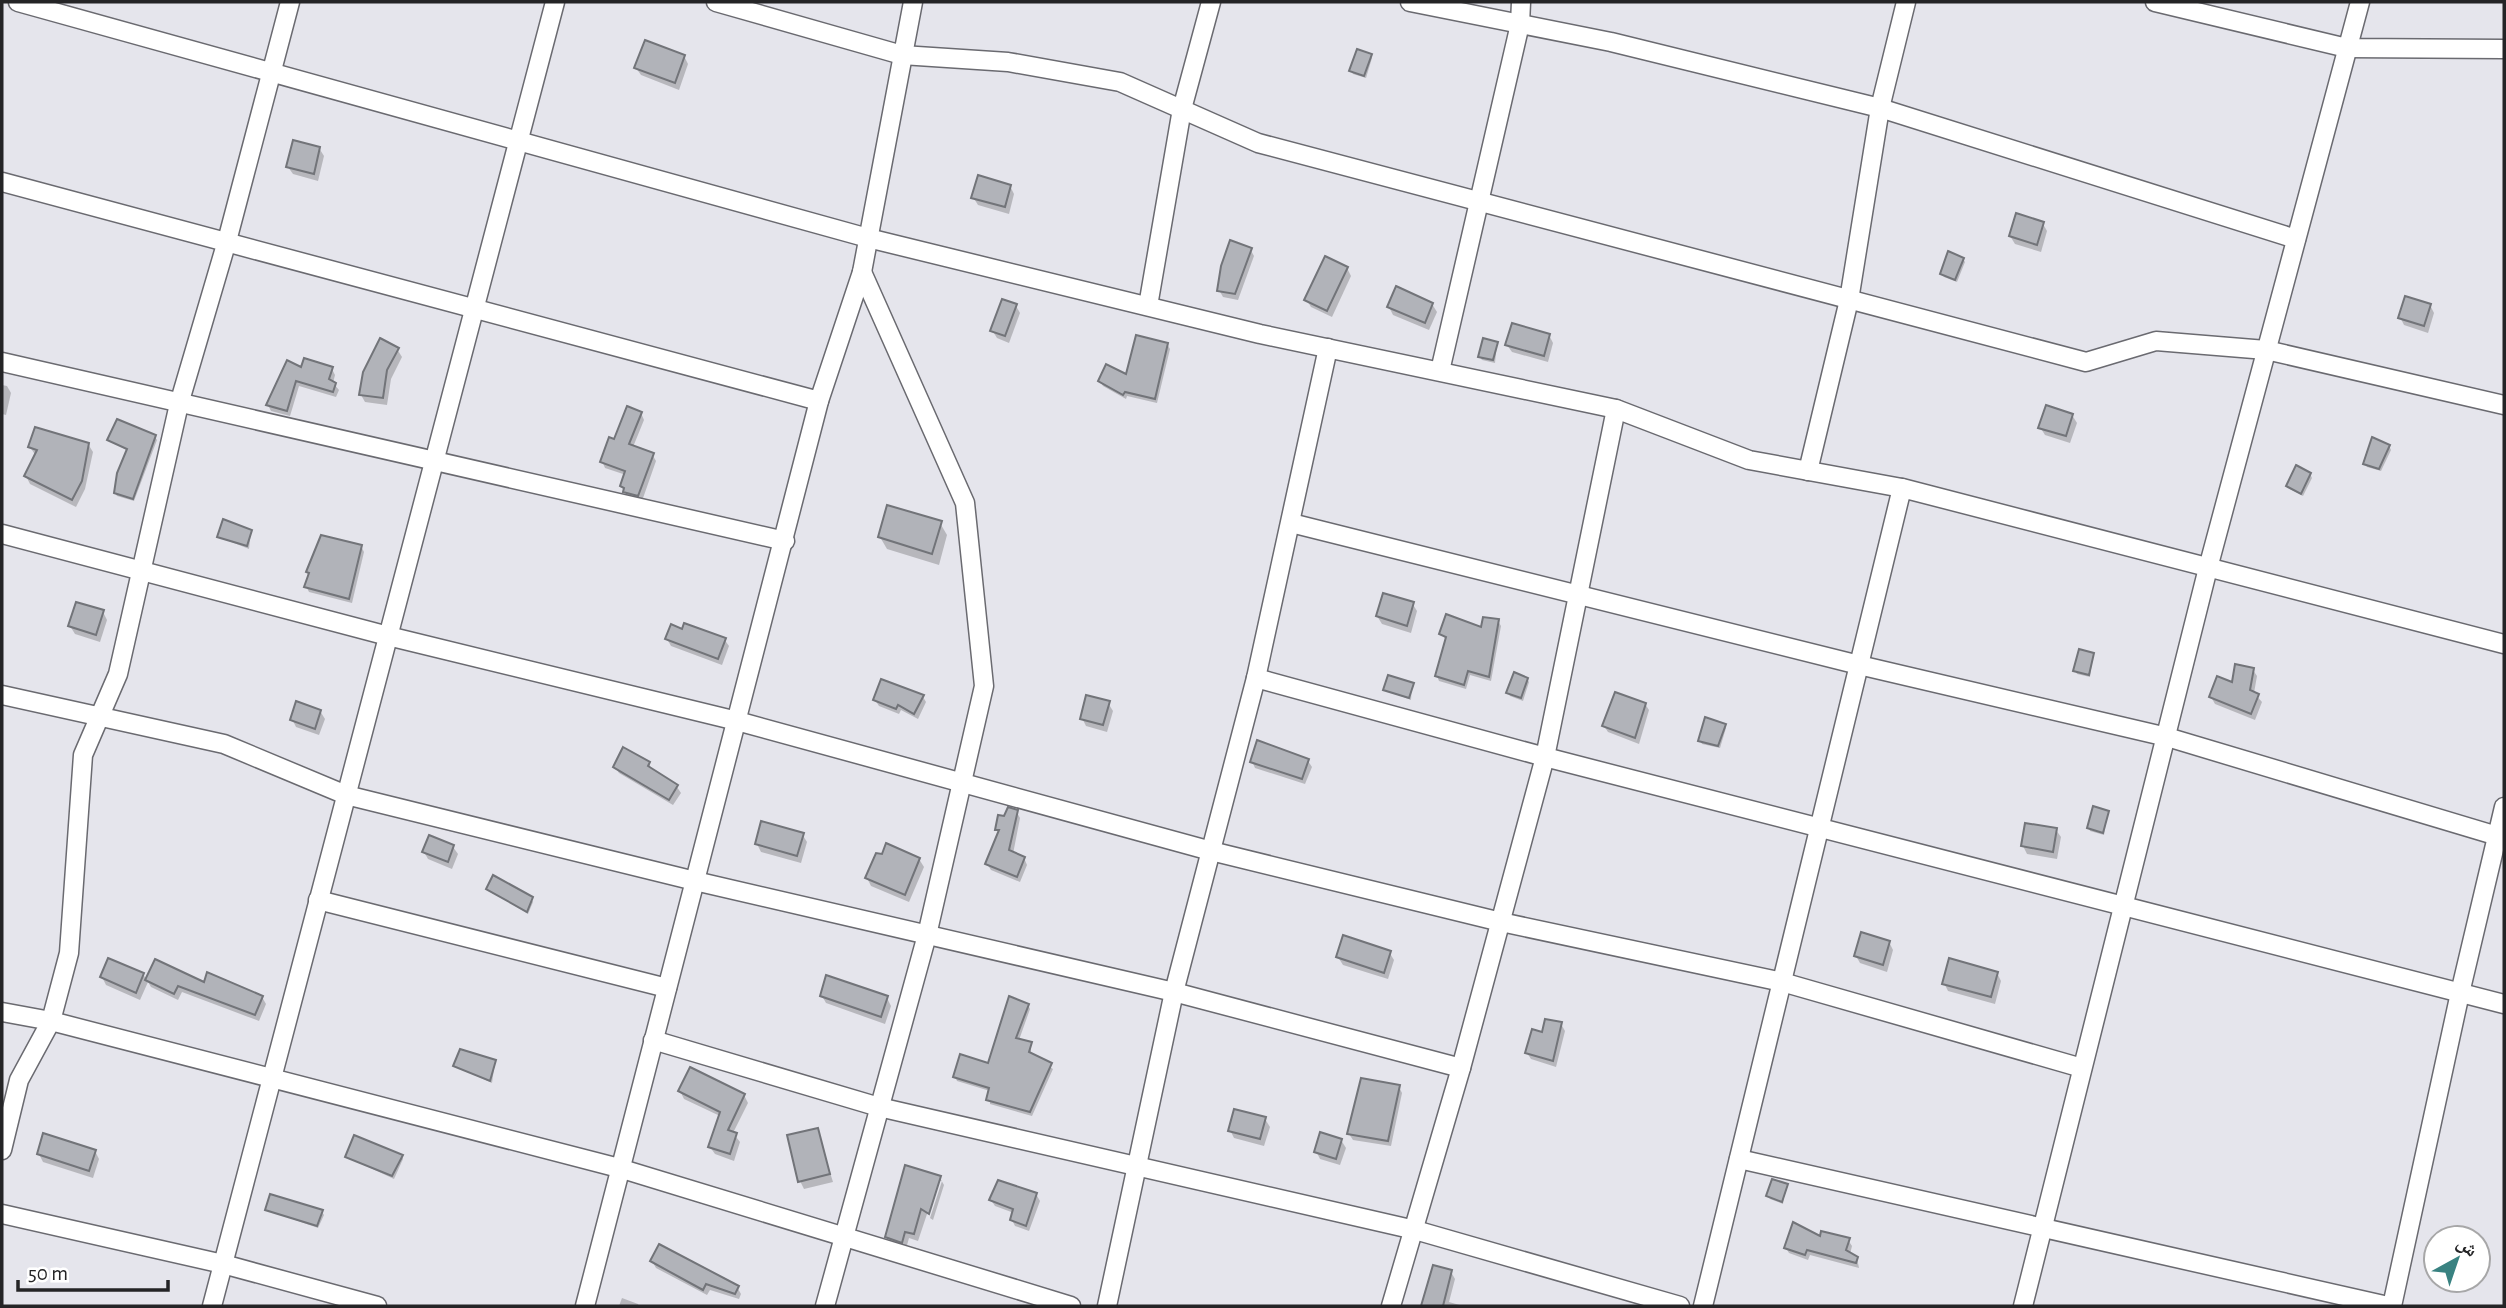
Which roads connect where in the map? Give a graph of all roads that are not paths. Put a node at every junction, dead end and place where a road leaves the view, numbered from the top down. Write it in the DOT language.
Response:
graph roads {
  1 [pos="18,2"];
  2 [pos="290,2"];
  3 [pos="555,2"];
  4 [pos="716,2"];
  5 [pos="913,2"];
  6 [pos="1210,2"];
  7 [pos="1410,2"];
  8 [pos="1521,2"];
  9 [pos="1906,2"];
  10 [pos="2155,2"];
  11 [pos="2360,2"];
  12 [pos="1520,24"];
  13 [pos="2347,48"];
  14 [pos="2504,49"];
  15 [pos="902,55"];
  16 [pos="271,71"];
  17 [pos="1880,108"];
  18 [pos="1182,109"];
  19 [pos="519,139"];
  20 [pos="2,182"];
  21 [pos="1481,202"];
  22 [pos="868,238"];
  23 [pos="2296,239"];
  24 [pos="227,241"];
  25 [pos="862,272"];
  26 [pos="1849,300"];
  27 [pos="1148,306"];
  28 [pos="475,307"];
  29 [pos="1328,348"];
  30 [pos="2266,350"];
  31 [pos="2,362"];
  32 [pos="1440,371"];
  33 [pos="819,401"];
  34 [pos="179,404"];
  35 [pos="2504,405"];
  36 [pos="1616,409"];
  37 [pos="433,463"];
  38 [pos="1808,471"];
  39 [pos="1902,488"];
  40 [pos="1291,523"];
  41 [pos="2,534"];
  42 [pos="785,541"];
  43 [pos="2208,568"];
  44 [pos="144,572"];
  45 [pos="1578,594"];
  46 [pos="388,636"];
  47 [pos="2504,643"];
  48 [pos="1859,665"];
  49 [pos="1256,678"];
  50 [pos="2,695"];
  51 [pos="100,715"];
  52 [pos="737,721"];
  53 [pos="2166,737"];
  54 [pos="1545,757"];
  55 [pos="961,783"];
  56 [pos="346,795"];
  57 [pos="2504,807"];
  58 [pos="1819,825"];
  59 [pos="2501,838"];
  60 [pos="1211,851"];
  61 [pos="695,881"];
  62 [pos="318,900"];
  63 [pos="2125,905"];
  64 [pos="1501,922"];
  65 [pos="927,935"];
  66 [pos="1782,982"];
  67 [pos="667,988"];
  68 [pos="1174,992"];
  69 [pos="2460,993"];
  70 [pos="2504,1004"];
  71 [pos="2,1012"];
  72 [pos="51,1021"];
  73 [pos="653,1040"];
  74 [pos="1461,1068"];
  75 [pos="2082,1068"];
  76 [pos="271,1079"];
  77 [pos="879,1107"];
  78 [pos="2,1150"];
  79 [pos="1739,1159"];
  80 [pos="1138,1165"];
  81 [pos="619,1168"];
  82 [pos="2,1214"];
  83 [pos="2041,1229"];
  84 [pos="1415,1230"];
  85 [pos="842,1237"];
  86 [pos="223,1264"];
  87 [pos="212,1306"];
  88 [pos="377,1306"];
  89 [pos="585,1306"];
  90 [pos="825,1306"];
  91 [pos="1071,1306"];
  92 [pos="1107,1306"];
  93 [pos="1391,1306"];
  94 [pos="1680,1306"];
  95 [pos="1703,1306"];
  96 [pos="2023,1306"];
  97 [pos="2390,1306"];
  1 -- 16 [label="street"];
  2 -- 16 [label="street"];
  3 -- 19 [label="street"];
  4 -- 15 [label="street"];
  5 -- 15 [label="street"];
  6 -- 18 [label="street"];
  7 -- 12 [label="street"];
  8 -- 12 [label="street"];
  9 -- 17 [label="street"];
  10 -- 13 [label="street"];
  11 -- 13 [label="street"];
  12 -- 17 [label="street"];
  12 -- 21 [label="street"];
  13 -- 14 [label="street"];
  13 -- 23 [label="street"];
  15 -- 18 [label="street"];
  15 -- 22 [label="street"];
  16 -- 19 [label="street"];
  16 -- 24 [label="street"];
  17 -- 23 [label="street"];
  17 -- 26 [label="street"];
  18 -- 21 [label="street"];
  18 -- 27 [label="street"];
  19 -- 22 [label="street"];
  19 -- 28 [label="street"];
  20 -- 24 [label="street"];
  21 -- 26 [label="street"];
  21 -- 32 [label="street"];
  22 -- 25 [label="street"];
  22 -- 27 [label="street"];
  23 -- 30 [label="street"];
  24 -- 28 [label="street"];
  24 -- 34 [label="street"];
  25 -- 33 [label="street"];
  25 -- 55 [label="street"];
  26 -- 30 [label="street"];
  26 -- 38 [label="street"];
  27 -- 29 [label="street"];
  28 -- 33 [label="street"];
  28 -- 37 [label="street"];
  29 -- 32 [label="street"];
  29 -- 40 [label="street"];
  30 -- 35 [label="street"];
  30 -- 43 [label="street"];
  31 -- 34 [label="street"];
  32 -- 36 [label="street"];
  33 -- 42 [label="street"];
  34 -- 37 [label="street"];
  34 -- 44 [label="street"];
  36 -- 38 [label="street"];
  36 -- 45 [label="street"];
  37 -- 42 [label="street"];
  37 -- 46 [label="street"];
  38 -- 39 [label="street"];
  39 -- 43 [label="street"];
  39 -- 48 [label="street"];
  40 -- 45 [label="street"];
  40 -- 49 [label="street"];
  41 -- 44 [label="street"];
  42 -- 52 [label="street"];
  43 -- 47 [label="street"];
  43 -- 53 [label="street"];
  44 -- 46 [label="street"];
  44 -- 51 [label="street"];
  45 -- 48 [label="street"];
  45 -- 54 [label="street"];
  46 -- 52 [label="street"];
  46 -- 56 [label="street"];
  48 -- 53 [label="street"];
  48 -- 58 [label="street"];
  49 -- 54 [label="street"];
  49 -- 60 [label="street"];
  50 -- 51 [label="street"];
  51 -- 56 [label="street"];
  51 -- 72 [label="street"];
  52 -- 55 [label="street"];
  52 -- 61 [label="street"];
  53 -- 59 [label="street"];
  53 -- 63 [label="street"];
  54 -- 58 [label="street"];
  54 -- 64 [label="street"];
  55 -- 60 [label="street"];
  55 -- 65 [label="street"];
  56 -- 61 [label="street"];
  56 -- 62 [label="street"];
  57 -- 59 [label="street"];
  58 -- 63 [label="street"];
  58 -- 66 [label="street"];
  59 -- 69 [label="street"];
  60 -- 64 [label="street"];
  60 -- 68 [label="street"];
  61 -- 65 [label="street"];
  61 -- 67 [label="street"];
  62 -- 67 [label="street"];
  62 -- 76 [label="street"];
  63 -- 69 [label="street"];
  63 -- 75 [label="street"];
  64 -- 66 [label="street"];
  64 -- 74 [label="street"];
  65 -- 68 [label="street"];
  65 -- 77 [label="street"];
  66 -- 75 [label="street"];
  66 -- 79 [label="street"];
  67 -- 73 [label="street"];
  68 -- 74 [label="street"];
  68 -- 80 [label="street"];
  69 -- 70 [label="street"];
  69 -- 97 [label="street"];
  71 -- 72 [label="street"];
  72 -- 76 [label="street"];
  72 -- 78 [label="street"];
  73 -- 77 [label="street"];
  73 -- 81 [label="street"];
  74 -- 84 [label="street"];
  75 -- 83 [label="street"];
  76 -- 81 [label="street"];
  76 -- 86 [label="street"];
  77 -- 80 [label="street"];
  77 -- 85 [label="street"];
  79 -- 83 [label="street"];
  79 -- 95 [label="street"];
  80 -- 84 [label="street"];
  80 -- 92 [label="street"];
  81 -- 85 [label="street"];
  81 -- 89 [label="street"];
  82 -- 86 [label="street"];
  83 -- 96 [label="street"];
  83 -- 97 [label="street"];
  84 -- 93 [label="street"];
  84 -- 94 [label="street"];
  85 -- 90 [label="street"];
  85 -- 91 [label="street"];
  86 -- 87 [label="street"];
  86 -- 88 [label="street"];
}
